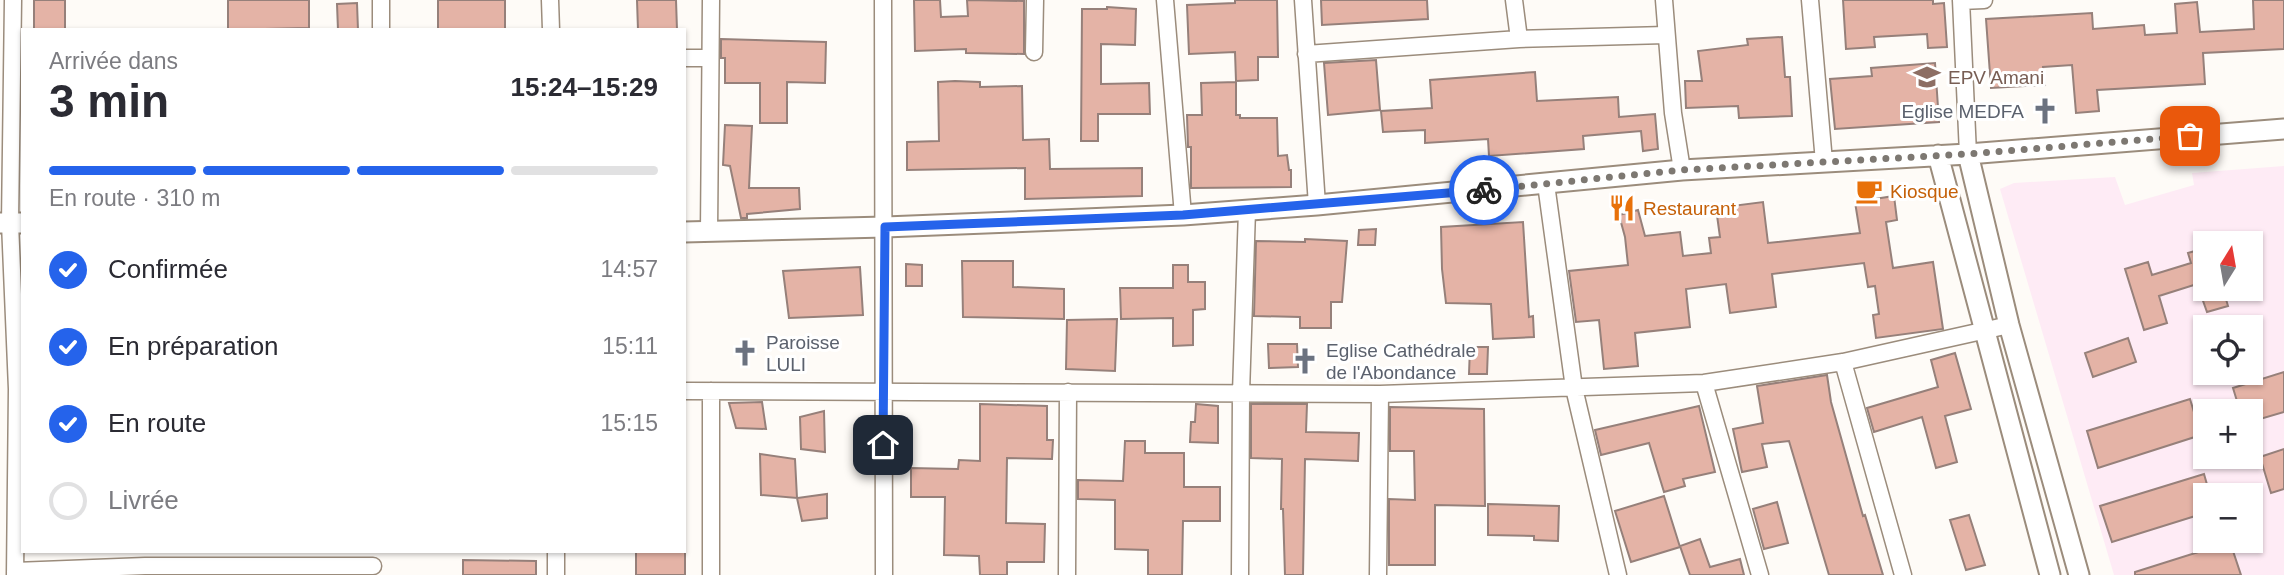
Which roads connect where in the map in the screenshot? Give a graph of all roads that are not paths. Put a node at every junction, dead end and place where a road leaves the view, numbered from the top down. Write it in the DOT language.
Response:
graph roads {
  1 [pos="13,0"];
  2 [pos="381,0"];
  3 [pos="550,0"];
  4 [pos="711,0"];
  5 [pos="883,0"];
  6 [pos="1035,0"];
  7 [pos="1165,0"];
  8 [pos="1303,0"];
  9 [pos="1514,0"];
  10 [pos="1664,0"];
  11 [pos="1810,0"];
  12 [pos="1984,0"];
  13 [pos="1961,1"];
  14 [pos="381,28"];
  15 [pos="551,28"];
  16 [pos="1666,35"];
  17 [pos="1519,39"];
  18 [pos="1034,51"];
  19 [pos="1306,54"];
  20 [pos="686,58"];
  21 [pos="709,58"];
  22 [pos="18,65"];
  23 [pos="2284,129"];
  24 [pos="1968,154"];
  25 [pos="1938,155"];
  26 [pos="1824,162"];
  27 [pos="1682,170"];
  28 [pos="1546,184"];
  29 [pos="1317,205"];
  30 [pos="1247,210"];
  31 [pos="1183,215"];
  32 [pos="11,223"];
  33 [pos="885,227"];
  34 [pos="686,232"];
  35 [pos="709,232"];
  36 [pos="2008,325"];
  37 [pos="1983,330"];
  38 [pos="1843,362"];
  39 [pos="1704,383"];
  40 [pos="1574,388"];
  41 [pos="20,389"];
  42 [pos="686,391"];
  43 [pos="711,391"];
  44 [pos="883,392"];
  45 [pos="1068,392"];
  46 [pos="1241,393"];
  47 [pos="1380,394"];
  48 [pos="556,553"];
  49 [pos="373,564"];
  50 [pos="15,573"];
  51 [pos="556,575"];
  52 [pos="711,575"];
  53 [pos="884,575"];
  54 [pos="1067,575"];
  55 [pos="1240,575"];
  56 [pos="1378,575"];
  57 [pos="1618,575"];
  58 [pos="1760,575"];
  59 [pos="1903,575"];
  60 [pos="2050,575"];
  61 [pos="2079,575"];
  1 -- 22 [label="street"];
  2 -- 14 [label="street"];
  3 -- 15 [label="street"];
  4 -- 21 [label="street"];
  5 -- 33 [label="street"];
  6 -- 18 [label="street"];
  7 -- 31 [label="street"];
  8 -- 19 [label="street"];
  9 -- 17 [label="street"];
  10 -- 16 [label="street"];
  11 -- 26 [label="street"];
  12 -- 13 [label="street"];
  13 -- 24 [label="street"];
  16 -- 17 [label="street"];
  16 -- 27 [label="street"];
  17 -- 19 [label="street"];
  19 -- 29 [label="street"];
  20 -- 21 [label="street"];
  21 -- 35 [label="street"];
  22 -- 32 [label="street"];
  23 -- 24 [label="street"];
  24 -- 25 [label="street"];
  24 -- 36 [label="street"];
  25 -- 26 [label="street"];
  25 -- 37 [label="street"];
  26 -- 27 [label="street"];
  27 -- 28 [label="street"];
  28 -- 29 [label="street"];
  28 -- 40 [label="street"];
  29 -- 30 [label="street"];
  30 -- 31 [label="street"];
  30 -- 46 [label="street"];
  31 -- 33 [label="street"];
  32 -- 41 [label="street"];
  33 -- 35 [label="street"];
  33 -- 44 [label="street"];
  34 -- 35 [label="street"];
  36 -- 37 [label="street"];
  36 -- 61 [label="street"];
  37 -- 38 [label="street"];
  37 -- 60 [label="street"];
  38 -- 39 [label="street"];
  38 -- 59 [label="street"];
  39 -- 40 [label="street"];
  39 -- 58 [label="street"];
  40 -- 47 [label="street"];
  40 -- 57 [label="street"];
  41 -- 50 [label="street"];
  42 -- 43 [label="street"];
  43 -- 44 [label="street"];
  43 -- 52 [label="street"];
  44 -- 45 [label="street"];
  44 -- 53 [label="street"];
  45 -- 46 [label="street"];
  45 -- 54 [label="street"];
  46 -- 47 [label="street"];
  46 -- 55 [label="street"];
  47 -- 56 [label="street"];
  48 -- 51 [label="street"];
  49 -- 50 [label="street"];
}
